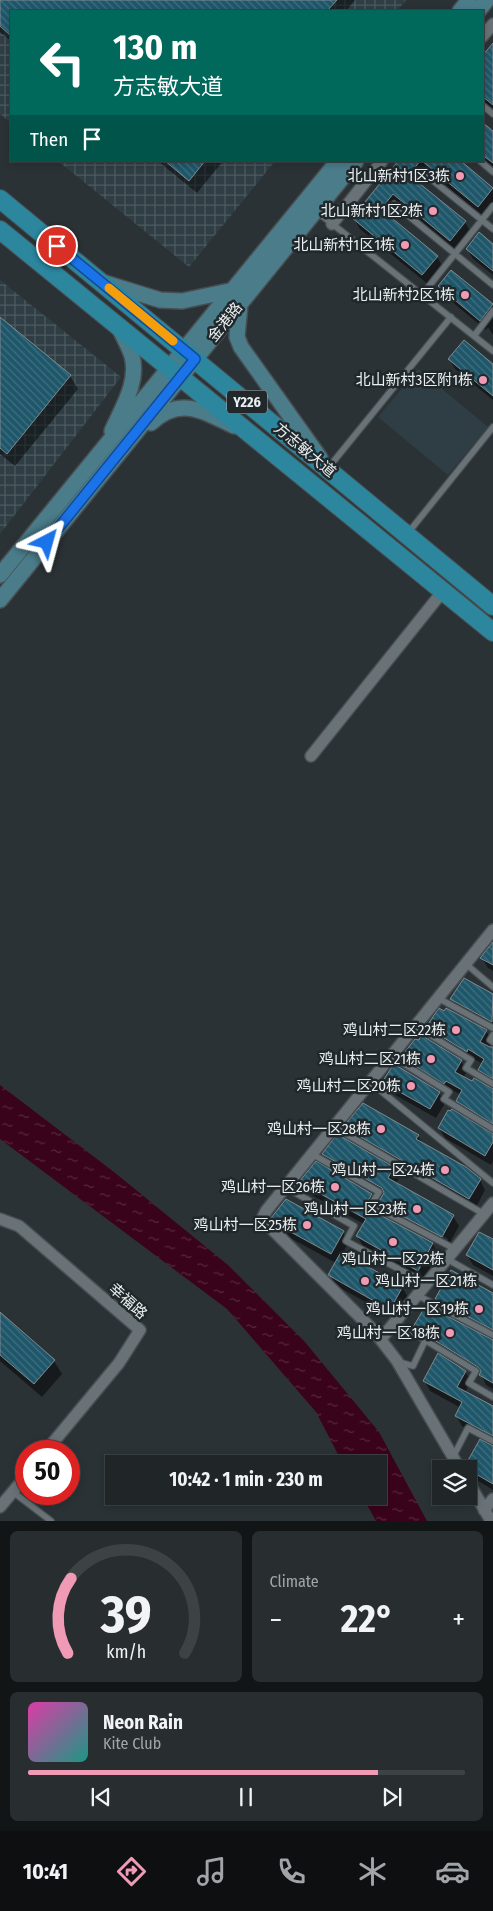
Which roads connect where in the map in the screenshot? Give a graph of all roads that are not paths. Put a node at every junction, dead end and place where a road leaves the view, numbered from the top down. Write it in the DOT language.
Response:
graph roads {
  1 [pos="469,0"];
  2 [pos="487,0"];
  3 [pos="461,10"];
  4 [pos="479,10"];
  5 [pos="493,24"];
  6 [pos="484,35"];
  7 [pos="337,162"];
  8 [pos="355,162"];
  9 [pos="381,162"];
  10 [pos="481,162"];
  11 [pos="421,170"];
  12 [pos="493,172"];
  13 [pos="0,199"];
  14 [pos="394,204"];
  15 [pos="493,206"];
  16 [pos="310,207"];
  17 [pos="482,220"];
  18 [pos="332,224"];
  19 [pos="493,229"];
  20 [pos="0,230"];
  21 [pos="455,254"];
  22 [pos="100,281"];
  23 [pos="493,285"];
  24 [pos="234,290"];
  25 [pos="422,295"];
  26 [pos="240,304"];
  27 [pos="493,311"];
  28 [pos="451,318"];
  29 [pos="119,327"];
  30 [pos="474,336"];
  31 [pos="493,351"];
  32 [pos="190,355"];
  33 [pos="175,373"];
  34 [pos="493,427"];
  35 [pos="252,435"];
  36 [pos="111,452"];
  37 [pos="328,469"];
  38 [pos="407,535"];
  39 [pos="0,575"];
  40 [pos="443,591"];
  41 [pos="0,600"];
  42 [pos="493,606"];
  43 [pos="493,632"];
  44 [pos="311,756"];
  45 [pos="493,930"];
  46 [pos="466,964"];
  47 [pos="493,987"];
  48 [pos="438,998"];
  49 [pos="415,1026"];
  50 [pos="493,1028"];
  51 [pos="493,1035"];
  52 [pos="493,1042"];
  53 [pos="391,1056"];
  54 [pos="370,1082"];
  55 [pos="493,1084"];
  56 [pos="334,1127"];
  57 [pos="493,1129"];
  58 [pos="312,1154"];
  59 [pos="493,1183"];
  60 [pos="285,1187"];
  61 [pos="493,1203"];
  62 [pos="489,1218"];
  63 [pos="0,1219"];
  64 [pos="455,1249"];
  65 [pos="447,1259"];
  66 [pos="426,1284"];
  67 [pos="493,1285"];
  68 [pos="417,1295"];
  69 [pos="395,1322"];
  70 [pos="493,1335"];
  71 [pos="381,1339"];
  72 [pos="425,1342"];
  73 [pos="397,1361"];
  74 [pos="493,1397"];
  75 [pos="55,1440"];
  76 [pos="493,1441"];
  77 [pos="453,1457"];
  78 [pos="455,1460"];
  79 [pos="15,1490"];
  80 [pos="13,1492"];
  81 [pos="477,1495"];
  82 [pos="493,1499"];
  83 [pos="0,1507"];
  84 [pos="489,1513"];
  85 [pos="51,1521"];
  86 [pos="491,1521"];
  1 -- 3 [label="main road"];
  2 -- 4 [label="main road"];
  5 -- 6 [label="street"];
  7 -- 16 [label="main road, 金港路"];
  8 -- 16 [label="main road, 金港路"];
  9 -- 18 [label="street"];
  10 -- 12 [label="lane"];
  11 -- 17 [label="lane"];
  13 -- 22 [label="main road, 方志敏大道 / Y226"];
  14 -- 21 [label="lane"];
  15 -- 17 [label="lane"];
  16 -- 18 [label="lane"];
  16 -- 24 [label="main road, 金港路"];
  16 -- 26 [label="main road, 金港路"];
  17 -- 19 [label="lane"];
  17 -- 21 [label="lane"];
  18 -- 25 [label="lane"];
  20 -- 29 [label="main road, 方志敏大道 / Y226"];
  21 -- 23 [label="lane"];
  21 -- 25 [label="lane"];
  22 -- 24 [label="main road"];
  22 -- 32 [label="main road, 方志敏大道 / Y226"];
  24 -- 32 [label="main road, 金港路"];
  25 -- 28 [label="lane"];
  26 -- 32 [label="main road, 金港路"];
  26 -- 37 [label="main road"];
  27 -- 30 [label="lane"];
  28 -- 30 [label="lane"];
  28 -- 37 [label="lane"];
  29 -- 33 [label="main road, 方志敏大道 / Y226"];
  29 -- 36 [label="main road"];
  30 -- 31 [label="lane"];
  32 -- 33 [label="main road, 金港路"];
  32 -- 37 [label="main road, 方志敏大道 / Y226"];
  33 -- 35 [label="main road, 方志敏大道 / Y226"];
  33 -- 36 [label="main road, 金港路"];
  34 -- 38 [label="lane"];
  35 -- 36 [label="main road"];
  35 -- 40 [label="main road, 方志敏大道 / Y226"];
  36 -- 39 [label="main road, 金港路"];
  36 -- 41 [label="main road, 金港路"];
  37 -- 38 [label="main road, 方志敏大道 / Y226"];
  38 -- 42 [label="main road, 方志敏大道 / Y226"];
  40 -- 43 [label="main road, 方志敏大道 / Y226"];
  40 -- 44 [label="street"];
  45 -- 46 [label="street"];
  46 -- 47 [label="lane"];
  46 -- 48 [label="street"];
  48 -- 49 [label="street"];
  48 -- 50 [label="lane"];
  49 -- 53 [label="street"];
  49 -- 55 [label="lane"];
  51 -- 52 [label="lane"];
  53 -- 54 [label="street"];
  53 -- 57 [label="lane"];
  54 -- 56 [label="street"];
  54 -- 59 [label="lane"];
  56 -- 58 [label="street"];
  56 -- 62 [label="lane"];
  58 -- 60 [label="street"];
  58 -- 64 [label="lane"];
  60 -- 66 [label="lane"];
  60 -- 71 [label="street"];
  61 -- 62 [label="street"];
  62 -- 64 [label="street"];
  63 -- 75 [label="street, 幸福路"];
  64 -- 65 [label="street"];
  65 -- 66 [label="street"];
  65 -- 67 [label="lane"];
  66 -- 68 [label="street"];
  68 -- 69 [label="street"];
  68 -- 70 [label="lane"];
  69 -- 71 [label="street"];
  69 -- 72 [label="lane"];
  71 -- 73 [label="street"];
  72 -- 73 [label="lane"];
  72 -- 74 [label="lane"];
  73 -- 77 [label="street"];
  76 -- 77 [label="lane"];
  77 -- 78 [label="street"];
  79 -- 80 [label="street"];
  80 -- 83 [label="street"];
  80 -- 85 [label="lane"];
  81 -- 84 [label="street"];
  82 -- 84 [label="street"];
  84 -- 86 [label="street"];
}
